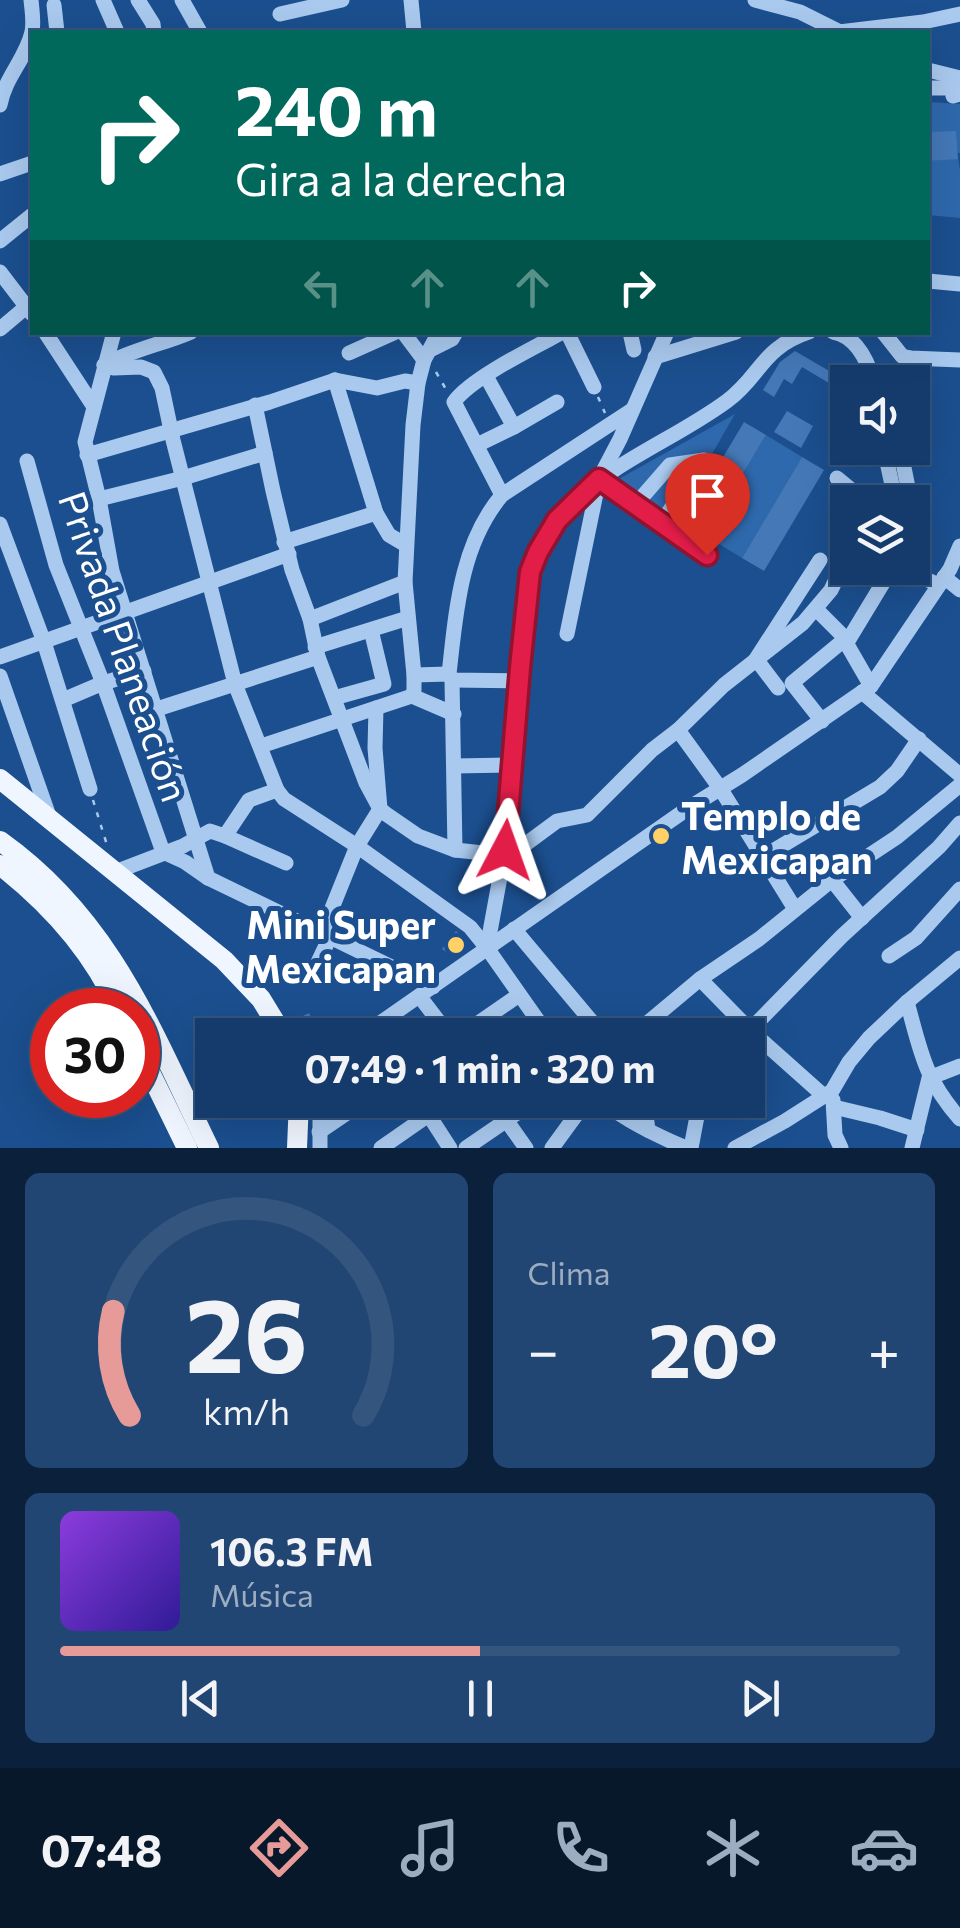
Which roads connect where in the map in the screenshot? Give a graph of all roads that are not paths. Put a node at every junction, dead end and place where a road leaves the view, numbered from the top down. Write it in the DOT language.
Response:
graph roads {
  1 [pos="31,0"];
  2 [pos="103,0"];
  3 [pos="138,0"];
  4 [pos="182,0"];
  5 [pos="342,0"];
  6 [pos="411,0"];
  7 [pos="755,0"];
  8 [pos="54,5"];
  9 [pos="280,14"];
  10 [pos="960,14"];
  11 [pos="33,30"];
  12 [pos="58,30"];
  13 [pos="117,30"];
  14 [pos="154,30"];
  15 [pos="199,30"];
  16 [pos="414,30"];
  17 [pos="836,30"];
  18 [pos="857,30"];
  19 [pos="30,37"];
  20 [pos="930,71"];
  21 [pos="930,88"];
  22 [pos="958,88"];
  23 [pos="0,105"];
  24 [pos="30,165"];
  25 [pos="0,174"];
  26 [pos="30,217"];
  27 [pos="0,242"];
  28 [pos="0,272"];
  29 [pos="930,281"];
  30 [pos="960,284"];
  31 [pos="30,306"];
  32 [pos="30,308"];
  33 [pos="0,329"];
  34 [pos="47,335"];
  35 [pos="113,335"];
  36 [pos="184,335"];
  37 [pos="392,335"];
  38 [pos="403,335"];
  39 [pos="438,335"];
  40 [pos="454,335"];
  41 [pos="554,335"];
  42 [pos="557,335"];
  43 [pos="631,335"];
  44 [pos="665,335"];
  45 [pos="726,335"];
  46 [pos="792,335"];
  47 [pos="843,335"];
  48 [pos="885,335"];
  49 [pos="634,350"];
  50 [pos="349,354"];
  51 [pos="428,355"];
  52 [pos="654,357"];
  53 [pos="910,358"];
  54 [pos="956,359"];
  55 [pos="104,365"];
  56 [pos="867,365"];
  57 [pos="908,365"];
  58 [pos="486,376"];
  59 [pos="335,380"];
  60 [pos="418,383"];
  61 [pos="594,387"];
  62 [pos="557,402"];
  63 [pos="256,405"];
  64 [pos="94,407"];
  65 [pos="632,410"];
  66 [pos="514,427"];
  67 [pos="172,430"];
  68 [pos="477,445"];
  69 [pos="265,453"];
  70 [pos="87,455"];
  71 [pos="27,461"];
  72 [pos="183,478"];
  73 [pos="837,478"];
  74 [pos="599,479"];
  75 [pos="845,485"];
  76 [pos="502,495"];
  77 [pos="99,499"];
  78 [pos="636,504"];
  79 [pos="376,513"];
  80 [pos="662,522"];
  81 [pos="0,524"];
  82 [pos="406,545"];
  83 [pos="960,546"];
  84 [pos="286,548"];
  85 [pos="707,555"];
  86 [pos="820,560"];
  87 [pos="930,577"];
  88 [pos="942,581"];
  89 [pos="208,582"];
  90 [pos="406,582"];
  91 [pos="833,585"];
  92 [pos="881,585"];
  93 [pos="960,590"];
  94 [pos="816,609"];
  95 [pos="124,611"];
  96 [pos="408,618"];
  97 [pos="310,619"];
  98 [pos="82,627"];
  99 [pos="371,630"];
  100 [pos="568,634"];
  101 [pos="44,642"];
  102 [pos="845,642"];
  103 [pos="317,652"];
  104 [pos="0,657"];
  105 [pos="756,659"];
  106 [pos="144,670"];
  107 [pos="414,675"];
  108 [pos="0,676"];
  109 [pos="451,677"];
  110 [pos="518,681"];
  111 [pos="103,683"];
  112 [pos="236,684"];
  113 [pos="785,685"];
  114 [pos="866,689"];
  115 [pos="412,696"];
  116 [pos="334,698"];
  117 [pos="62,700"];
  118 [pos="376,708"];
  119 [pos="157,709"];
  120 [pos="454,714"];
  121 [pos="342,718"];
  122 [pos="822,720"];
  123 [pos="678,730"];
  124 [pos="918,740"];
  125 [pos="261,746"];
  126 [pos="512,765"];
  127 [pos="454,766"];
  128 [pos="960,775"];
  129 [pos="0,779"];
  130 [pos="960,786"];
  131 [pos="90,788"];
  132 [pos="720,788"];
  133 [pos="277,790"];
  134 [pos="380,809"];
  135 [pos="50,819"];
  136 [pos="960,823"];
  137 [pos="225,836"];
  138 [pos="196,838"];
  139 [pos="0,841"];
  140 [pos="357,846"];
  141 [pos="455,850"];
  142 [pos="505,850"];
  143 [pos="163,852"];
  144 [pos="763,857"];
  145 [pos="286,862"];
  146 [pos="0,865"];
  147 [pos="115,872"];
  148 [pos="208,878"];
  149 [pos="832,880"];
  150 [pos="960,889"];
  151 [pos="795,909"];
  152 [pos="862,918"];
  153 [pos="514,929"];
  154 [pos="326,935"];
  155 [pos="487,948"];
  156 [pos="889,956"];
  157 [pos="960,958"];
  158 [pos="311,977"];
  159 [pos="700,979"];
  160 [pos="107,988"];
  161 [pos="426,992"];
  162 [pos="519,994"];
  163 [pos="907,1002"];
  164 [pos="273,1018"];
  165 [pos="390,1018"];
  166 [pos="439,1018"];
  167 [pos="485,1018"];
  168 [pos="535,1018"];
  169 [pos="590,1018"];
  170 [pos="654,1018"];
  171 [pos="738,1018"];
  172 [pos="762,1018"];
  173 [pos="765,1043"];
  174 [pos="960,1066"];
  175 [pos="930,1078"];
  176 [pos="160,1093"];
  177 [pos="830,1098"];
  178 [pos="298,1118"];
  179 [pos="345,1118"];
  180 [pos="412,1118"];
  181 [pos="430,1118"];
  182 [pos="503,1118"];
  183 [pos="509,1118"];
  184 [pos="573,1118"];
  185 [pos="626,1118"];
  186 [pos="646,1118"];
  187 [pos="696,1118"];
  188 [pos="960,1119"];
  189 [pos="505,1121"];
  190 [pos="570,1122"];
  191 [pos="648,1130"];
  192 [pos="916,1130"];
  193 [pos="320,1140"];
  194 [pos="522,1147"];
  195 [pos="187,1148"];
  196 [pos="209,1148"];
  197 [pos="297,1148"];
  198 [pos="381,1148"];
  199 [pos="450,1148"];
  200 [pos="466,1148"];
  201 [pos="552,1148"];
  202 [pos="568,1148"];
  203 [pos="689,1148"];
  204 [pos="734,1148"];
  205 [pos="841,1148"];
  206 [pos="912,1148"];
  1 -- 11 [label="street"];
  2 -- 13 [label="street"];
  3 -- 14 [label="street"];
  4 -- 15 [label="street"];
  5 -- 9 [label="street"];
  6 -- 16 [label="street"];
  7 -- 17 [label="street"];
  8 -- 12 [label="street"];
  10 -- 18 [label="street"];
  19 -- 23 [label="street"];
  20 -- 22 [label="street"];
  21 -- 22 [label="street"];
  24 -- 25 [label="street"];
  26 -- 27 [label="street"];
  28 -- 31 [label="street"];
  29 -- 30 [label="street"];
  32 -- 33 [label="street"];
  34 -- 64 [label="street"];
  35 -- 55 [label="street"];
  36 -- 55 [label="street"];
  37 -- 50 [label="street"];
  38 -- 51 [label="street"];
  39 -- 51 [label="street"];
  40 -- 51 [label="street"];
  41 -- 58 [label="street"];
  42 -- 61 [label="street"];
  43 -- 49 [label="street"];
  44 -- 52 [label="street"];
  45 -- 52 [label="street"];
  46 -- 74 [label="street"];
  47 -- 56 [label="street"];
  48 -- 53 [label="street"];
  51 -- 60 [label="street"];
  52 -- 65 [label="street"];
  53 -- 54 [label="street"];
  53 -- 57 [label="street"];
  55 -- 64 [label="street"];
  55 -- 67 [label="street"];
  58 -- 66 [label="street"];
  58 -- 68 [label="street"];
  59 -- 60 [label="street"];
  59 -- 63 [label="street"];
  59 -- 79 [label="street"];
  60 -- 82 [label="street"];
  62 -- 66 [label="street"];
  63 -- 67 [label="street"];
  63 -- 69 [label="street"];
  64 -- 70 [label="street"];
  65 -- 74 [label="street"];
  65 -- 76 [label="street"];
  66 -- 68 [label="street"];
  67 -- 70 [label="street"];
  67 -- 72 [label="street"];
  68 -- 76 [label="street"];
  69 -- 72 [label="street"];
  69 -- 84 [label="street"];
  70 -- 77 [label="street"];
  71 -- 98 [label="street, Privada Planeación"];
  72 -- 77 [label="street"];
  72 -- 89 [label="street"];
  73 -- 75 [label="street"];
  74 -- 78 [label="street"];
  74 -- 100 [label="street"];
  74 -- 110 [label="street"];
  76 -- 109 [label="street"];
  77 -- 95 [label="street"];
  78 -- 80 [label="street"];
  78 -- 80 [label="street"];
  79 -- 82 [label="street"];
  79 -- 84 [label="street"];
  80 -- 85 [label="street"];
  81 -- 101 [label="street"];
  82 -- 90 [label="street"];
  83 -- 88 [label="street"];
  84 -- 89 [label="street"];
  84 -- 97 [label="street"];
  86 -- 105 [label="street"];
  87 -- 88 [label="street"];
  88 -- 93 [label="street"];
  88 -- 114 [label="street"];
  89 -- 95 [label="street"];
  89 -- 112 [label="street"];
  90 -- 96 [label="street"];
  90 -- 97 [label="street"];
  91 -- 94 [label="street"];
  92 -- 102 [label="street"];
  94 -- 102 [label="street"];
  94 -- 105 [label="street"];
  95 -- 98 [label="street"];
  95 -- 106 [label="street"];
  96 -- 99 [label="street"];
  96 -- 107 [label="street"];
  97 -- 103 [label="street"];
  98 -- 101 [label="street"];
  98 -- 111 [label="street, Privada Planeación"];
  99 -- 103 [label="street"];
  99 -- 116 [label="street"];
  101 -- 104 [label="street"];
  101 -- 117 [label="street"];
  102 -- 113 [label="street"];
  102 -- 114 [label="street"];
  103 -- 112 [label="street"];
  103 -- 116 [label="street"];
  105 -- 113 [label="street"];
  105 -- 123 [label="street"];
  106 -- 111 [label="street"];
  106 -- 119 [label="street"];
  107 -- 109 [label="street"];
  107 -- 115 [label="street"];
  108 -- 135 [label="street"];
  109 -- 110 [label="street"];
  109 -- 120 [label="street"];
  110 -- 126 [label="street"];
  111 -- 117 [label="street"];
  111 -- 143 [label="street, Privada Planeación"];
  112 -- 119 [label="street"];
  112 -- 125 [label="street"];
  113 -- 122 [label="street"];
  114 -- 122 [label="street"];
  114 -- 124 [label="street"];
  115 -- 118 [label="street"];
  115 -- 120 [label="street"];
  116 -- 121 [label="street"];
  117 -- 131 [label="street"];
  118 -- 121 [label="street"];
  118 -- 134 [label="street"];
  119 -- 138 [label="street"];
  120 -- 127 [label="street"];
  121 -- 125 [label="street"];
  121 -- 134 [label="street"];
  122 -- 132 [label="street"];
  123 -- 132 [label="street"];
  123 -- 142 [label="street"];
  124 -- 128 [label="street"];
  124 -- 144 [label="street"];
  125 -- 133 [label="street"];
  126 -- 127 [label="street"];
  126 -- 142 [label="street"];
  127 -- 141 [label="street"];
  129 -- 135 [label="main road"];
  130 -- 149 [label="street"];
  132 -- 144 [label="street"];
  132 -- 153 [label="street"];
  133 -- 137 [label="street"];
  133 -- 140 [label="street"];
  134 -- 140 [label="street"];
  134 -- 141 [label="street"];
  135 -- 147 [label="main road"];
  136 -- 152 [label="street"];
  137 -- 138 [label="street"];
  137 -- 145 [label="street"];
  138 -- 143 [label="street"];
  138 -- 148 [label="street"];
  139 -- 196 [label="main road"];
  140 -- 154 [label="street"];
  140 -- 155 [label="street"];
  141 -- 142 [label="street"];
  142 -- 155 [label="street"];
  143 -- 147 [label="street"];
  143 -- 148 [label="street"];
  144 -- 151 [label="street"];
  146 -- 160 [label="main road"];
  147 -- 164 [label="main road"];
  148 -- 154 [label="street"];
  149 -- 151 [label="street"];
  149 -- 152 [label="street"];
  150 -- 156 [label="street"];
  151 -- 159 [label="street"];
  152 -- 172 [label="street"];
  153 -- 155 [label="street"];
  153 -- 169 [label="street"];
  154 -- 158 [label="street"];
  154 -- 161 [label="street"];
  155 -- 161 [label="street"];
  155 -- 162 [label="street"];
  157 -- 163 [label="street"];
  159 -- 170 [label="street"];
  159 -- 171 [label="street"];
  161 -- 165 [label="street"];
  161 -- 166 [label="street"];
  162 -- 167 [label="street"];
  162 -- 168 [label="street"];
  163 -- 175 [label="street"];
  163 -- 177 [label="street"];
  173 -- 177 [label="street"];
  174 -- 175 [label="street"];
  175 -- 188 [label="street"];
  175 -- 192 [label="street"];
  176 -- 195 [label="main road"];
  177 -- 192 [label="street"];
  177 -- 204 [label="street"];
  177 -- 205 [label="street"];
  178 -- 197 [label="main road"];
  179 -- 193 [label="street"];
  180 -- 198 [label="street"];
  181 -- 199 [label="street"];
  182 -- 189 [label="street"];
  183 -- 189 [label="street"];
  184 -- 190 [label="street"];
  185 -- 191 [label="street"];
  186 -- 191 [label="street"];
  187 -- 203 [label="street"];
  189 -- 194 [label="street"];
  189 -- 200 [label="street"];
  190 -- 201 [label="street"];
  190 -- 202 [label="street"];
  191 -- 203 [label="street"];
  192 -- 206 [label="street"];
}
